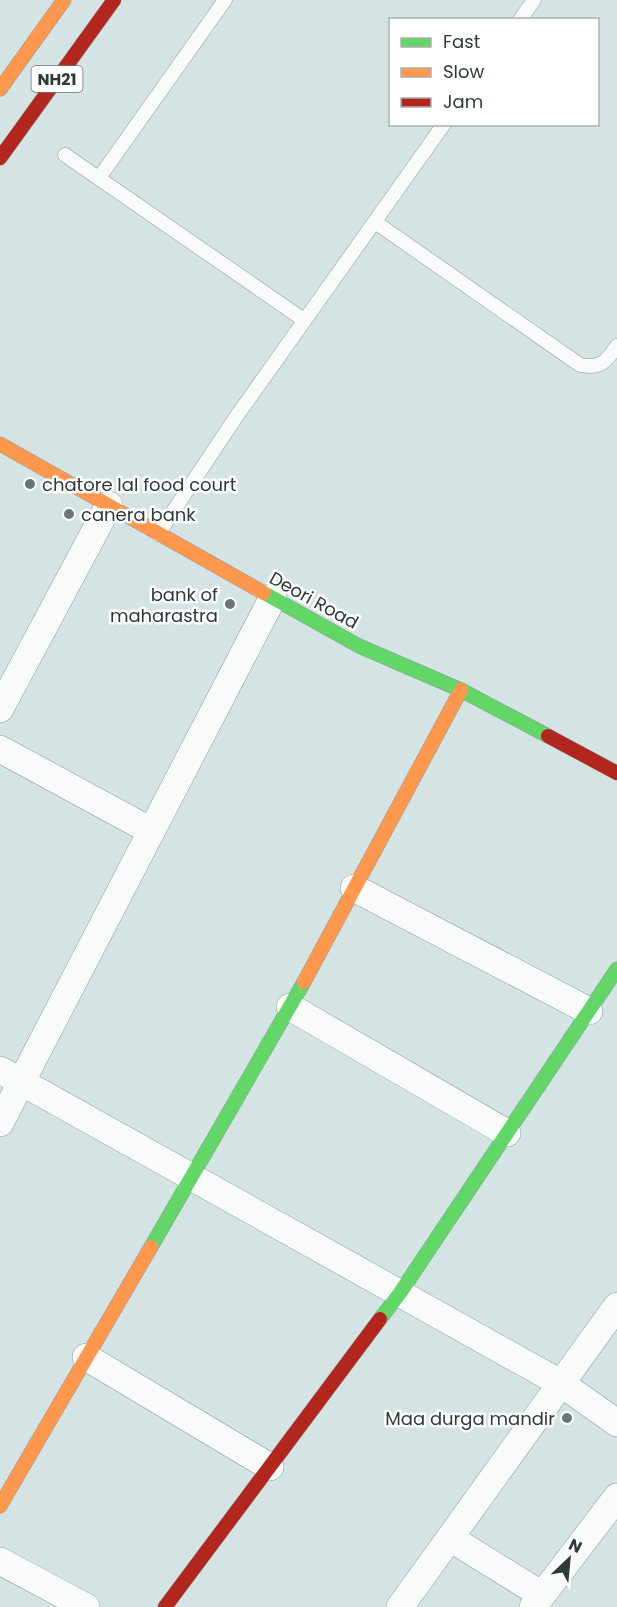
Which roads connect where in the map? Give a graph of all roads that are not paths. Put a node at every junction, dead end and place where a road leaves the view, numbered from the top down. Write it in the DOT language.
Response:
graph roads {
  1 [pos="64,0"];
  2 [pos="114,0"];
  3 [pos="225,0"];
  4 [pos="534,0"];
  5 [pos="521,18"];
  6 [pos="0,89"];
  7 [pos="443,126"];
  8 [pos="65,155"];
  9 [pos="0,158"];
  10 [pos="99,178"];
  11 [pos="375,222"];
  12 [pos="304,320"];
  13 [pos="617,346"];
  14 [pos="0,444"];
  15 [pos="109,505"];
  16 [pos="158,534"];
  17 [pos="273,597"];
  18 [pos="461,690"];
  19 [pos="0,709"];
  20 [pos="0,749"];
  21 [pos="617,773"];
  22 [pos="151,831"];
  23 [pos="354,888"];
  24 [pos="617,969"];
  25 [pos="290,1007"];
  26 [pos="589,1011"];
  27 [pos="11,1076"];
  28 [pos="0,1123"];
  29 [pos="507,1133"];
  30 [pos="191,1176"];
  31 [pos="400,1293"];
  32 [pos="617,1306"];
  33 [pos="86,1357"];
  34 [pos="562,1384"];
  35 [pos="617,1423"];
  36 [pos="270,1467"];
  37 [pos="617,1497"];
  38 [pos="0,1506"];
  39 [pos="450,1538"];
  40 [pos="0,1561"];
  41 [pos="537,1601"];
  42 [pos="86,1607"];
  43 [pos="165,1607"];
  44 [pos="400,1607"];
  1 -- 6 [label="main road, NH21"];
  2 -- 9 [label="main road, NH21"];
  3 -- 10 [label="lane"];
  4 -- 5 [label="lane"];
  7 -- 11 [label="lane"];
  8 -- 10 [label="lane"];
  10 -- 12 [label="lane"];
  11 -- 12 [label="lane"];
  11 -- 13 [label="lane"];
  12 -- 16 [label="lane"];
  14 -- 15 [label="main road, Deori Road"];
  15 -- 16 [label="main road, Deori Road"];
  15 -- 19 [label="street"];
  16 -- 17 [label="main road, Deori Road"];
  17 -- 18 [label="main road, Deori Road"];
  17 -- 22 [label="street"];
  18 -- 21 [label="main road, Deori Road"];
  18 -- 23 [label="main road"];
  20 -- 22 [label="street"];
  22 -- 27 [label="street"];
  23 -- 25 [label="main road"];
  23 -- 26 [label="street"];
  24 -- 26 [label="main road"];
  25 -- 29 [label="street"];
  25 -- 30 [label="main road"];
  26 -- 29 [label="main road"];
  27 -- 28 [label="street"];
  27 -- 30 [label="street"];
  29 -- 31 [label="main road"];
  30 -- 31 [label="street"];
  30 -- 33 [label="main road"];
  31 -- 34 [label="street"];
  31 -- 36 [label="main road"];
  32 -- 34 [label="street"];
  33 -- 36 [label="street"];
  33 -- 38 [label="main road"];
  34 -- 35 [label="street"];
  34 -- 39 [label="street"];
  36 -- 43 [label="main road"];
  37 -- 41 [label="street"];
  39 -- 41 [label="street"];
  39 -- 44 [label="street"];
  40 -- 42 [label="street"];
}
